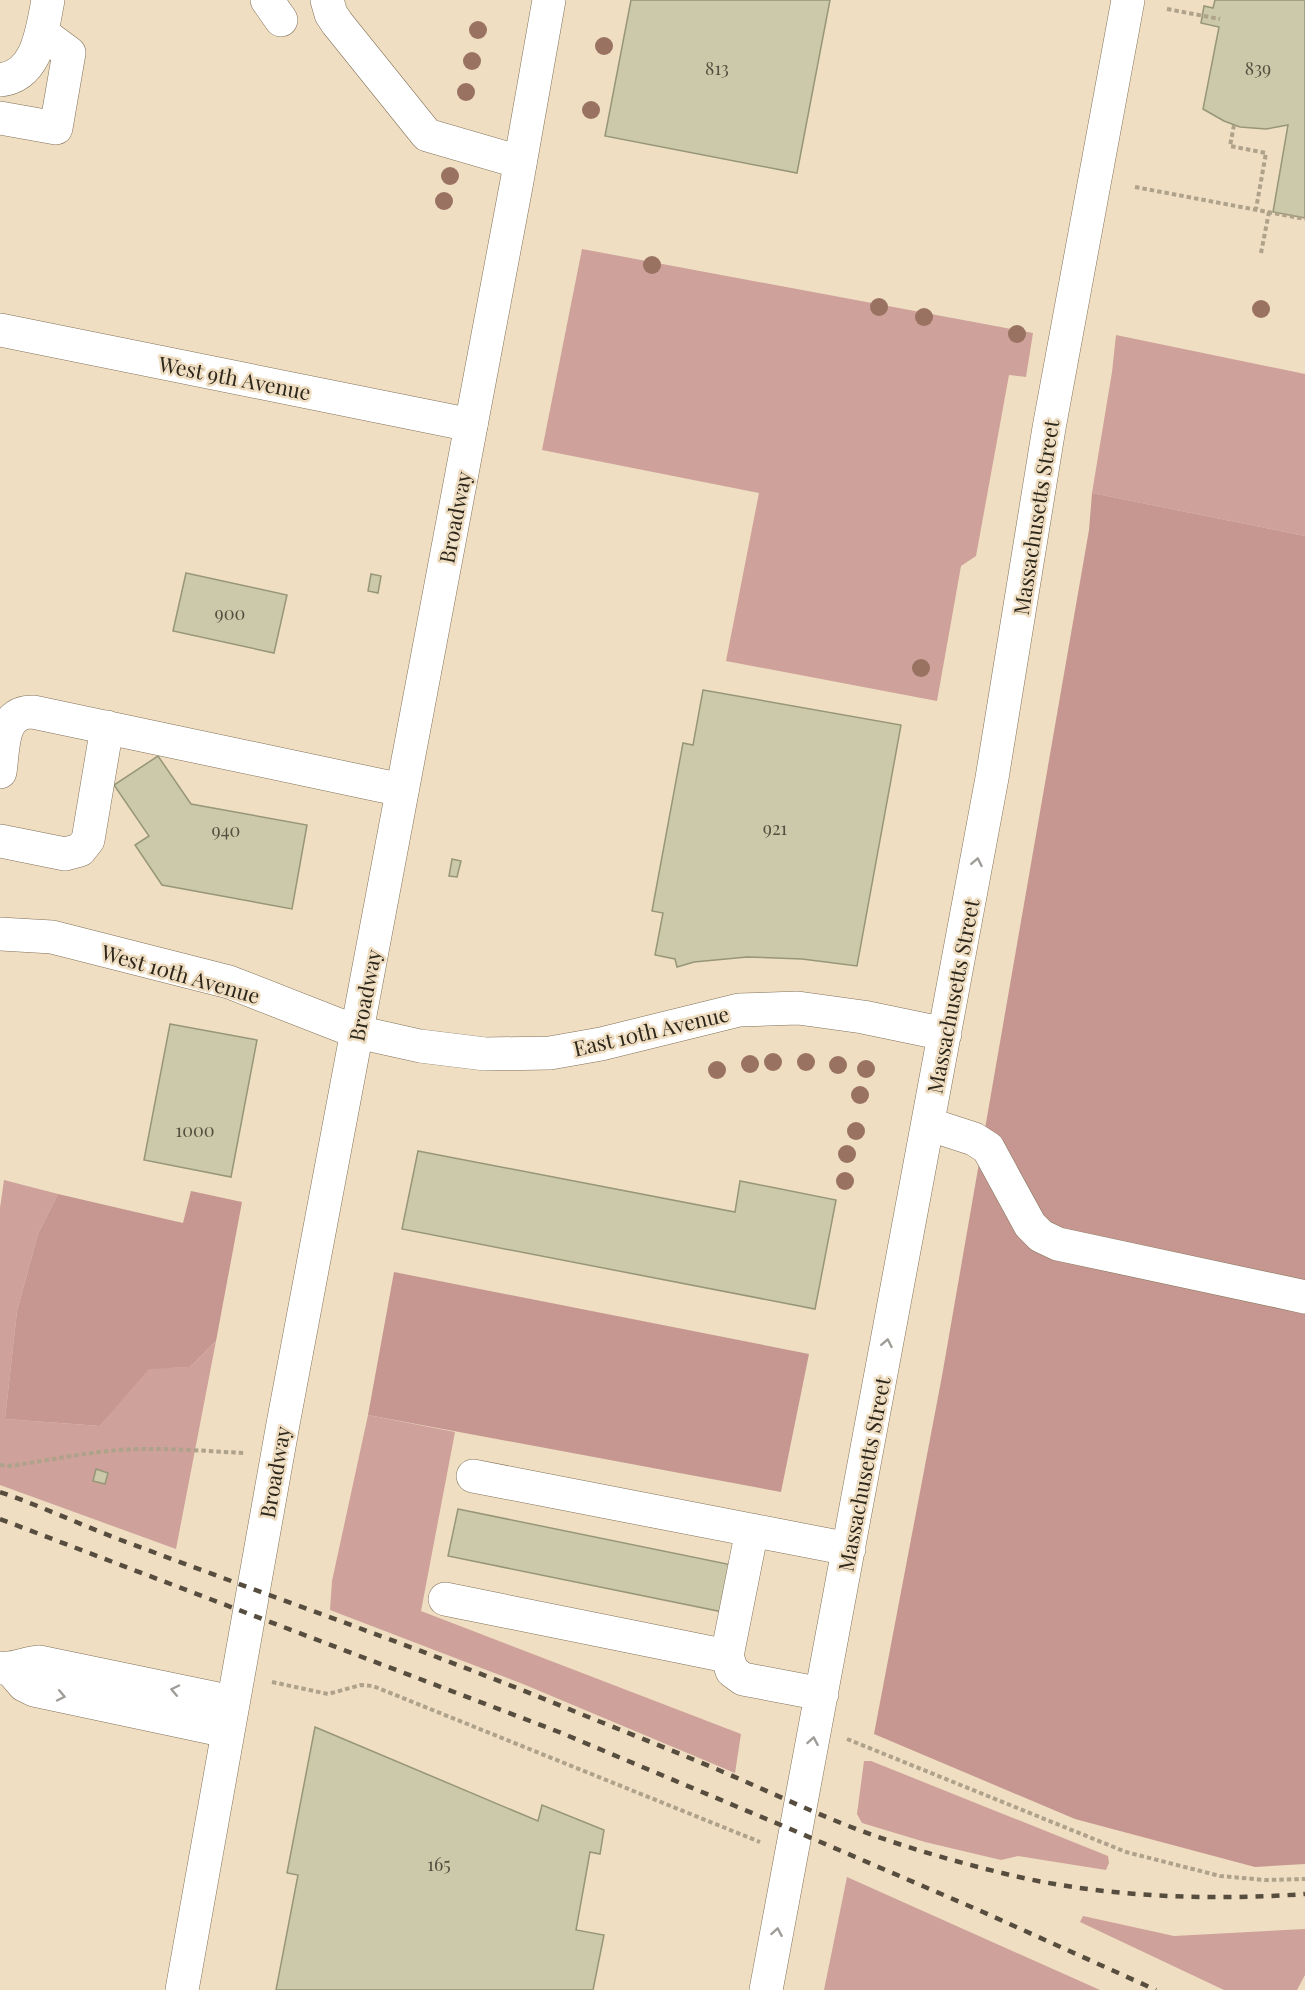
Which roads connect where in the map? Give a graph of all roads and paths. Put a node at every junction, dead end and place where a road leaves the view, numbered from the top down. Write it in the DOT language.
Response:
graph roads {
  1 [pos="48,0"];
  2 [pos="327,0"];
  3 [pos="549,0"];
  4 [pos="1128,0"];
  5 [pos="1167,9"];
  6 [pos="1220,19"];
  7 [pos="42,33"];
  8 [pos="0,80"];
  9 [pos="0,118"];
  10 [pos="1234,125"];
  11 [pos="520,162"];
  12 [pos="1135,187"];
  13 [pos="1256,209"];
  14 [pos="1269,212"];
  15 [pos="1305,219"];
  16 [pos="1261,254"];
  17 [pos="0,330"];
  18 [pos="471,425"];
  19 [pos="106,727"];
  20 [pos="0,772"];
  21 [pos="402,790"];
  22 [pos="0,841"];
  23 [pos="0,934"];
  24 [pos="357,1032"];
  25 [pos="945,1034"];
  26 [pos="928,1124"];
  27 [pos="1305,1297"];
  28 [pos="277,1454"];
  29 [pos="0,1465"];
  30 [pos="473,1476"];
  31 [pos="752,1530"];
  32 [pos="849,1549"];
  33 [pos="445,1599"];
  34 [pos="727,1656"];
  35 [pos="5,1669"];
  36 [pos="822,1694"];
  37 [pos="232,1702"];
  38 [pos="816,1726"];
  39 [pos="791,1854"];
  40 [pos="1305,1880"];
  41 [pos="182,1990"];
  42 [pos="766,1990"];
  1 -- 7 [label="street"];
  2 -- 11 [label="street"];
  3 -- 11 [label="street, Broadway"];
  25 -- 4 [label="street, Massachusetts Street, one-way"];
  5 -- 6 [label="path"];
  7 -- 8 [label="street"];
  7 -- 9 [label="street"];
  10 -- 13 [label="path"];
  11 -- 18 [label="street, Broadway"];
  12 -- 13 [label="path"];
  13 -- 14 [label="path"];
  14 -- 15 [label="path"];
  14 -- 16 [label="path"];
  17 -- 18 [label="street, West 9th Avenue"];
  18 -- 21 [label="street, Broadway"];
  19 -- 20 [label="street"];
  19 -- 21 [label="street"];
  19 -- 22 [label="street"];
  21 -- 24 [label="street, Broadway"];
  23 -- 24 [label="street, West 10th Avenue"];
  24 -- 25 [label="street, East 10th Avenue"];
  24 -- 28 [label="street, Broadway"];
  25 -- 26 [label="street, Massachusetts Street"];
  26 -- 27 [label="street"];
  32 -- 26 [label="street, Massachusetts Street, one-way"];
  28 -- 29 [label="path"];
  28 -- 37 [label="street, Broadway"];
  30 -- 31 [label="street"];
  31 -- 32 [label="street"];
  31 -- 34 [label="street"];
  32 -- 36 [label="street, Massachusetts Street"];
  33 -- 34 [label="street"];
  34 -- 36 [label="street"];
  35 -- 37 [label="street"];
  36 -- 38 [label="street, Massachusetts Street"];
  37 -- 39 [label="path"];
  37 -- 41 [label="street, Broadway"];
  39 -- 38 [label="street, Massachusetts Street, one-way"];
  38 -- 40 [label="path"];
  42 -- 39 [label="street, Massachusetts Street, one-way"];
}
